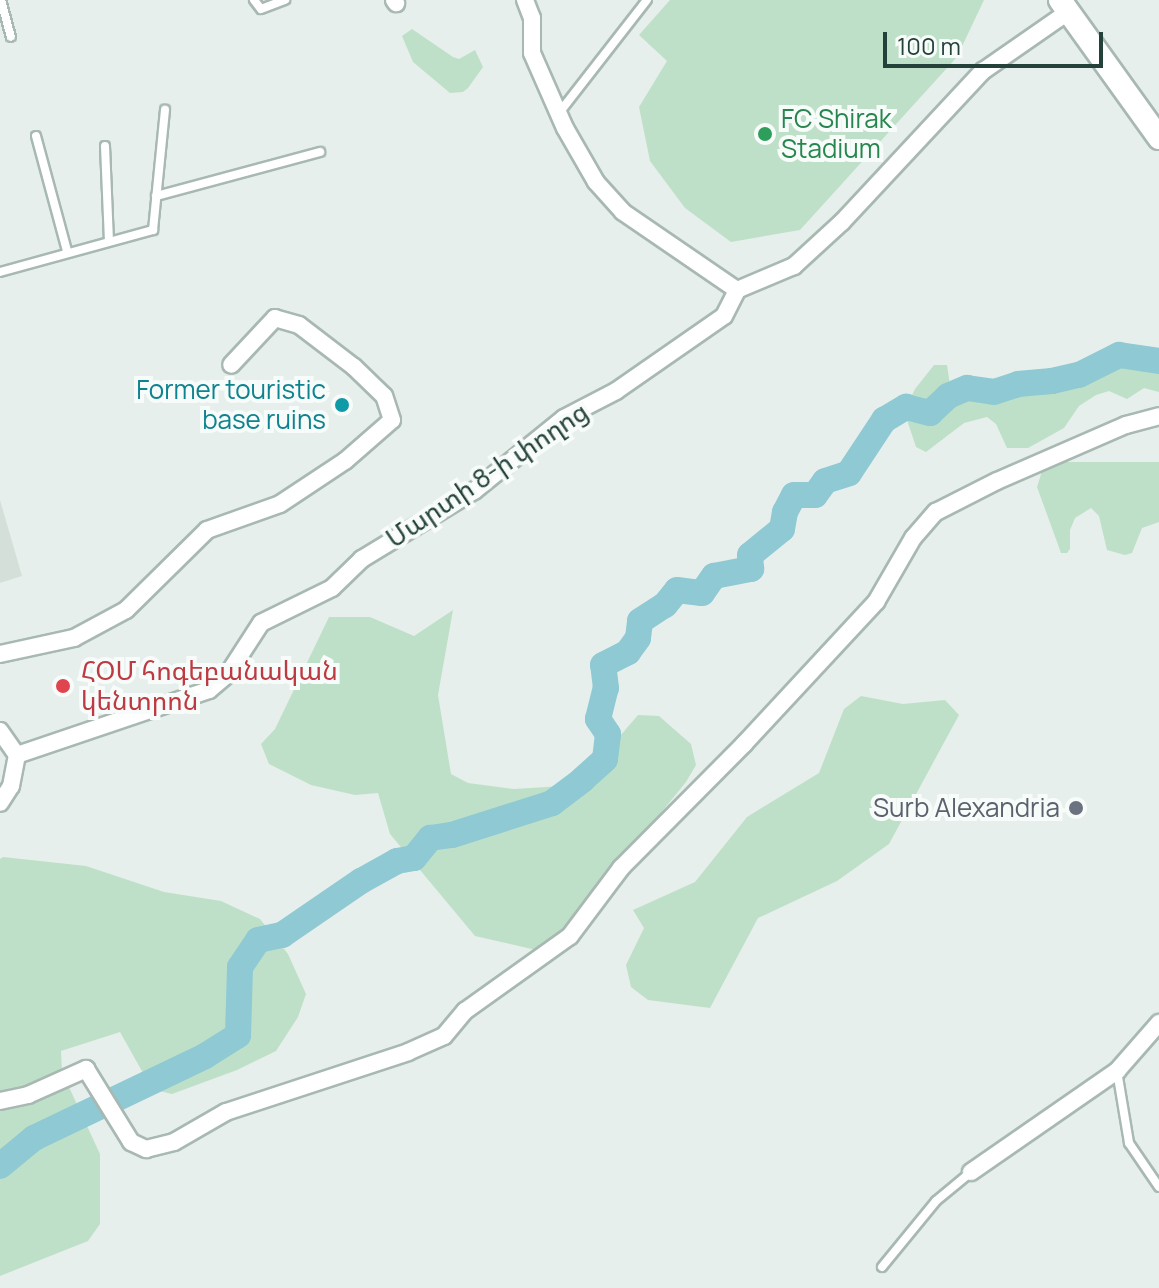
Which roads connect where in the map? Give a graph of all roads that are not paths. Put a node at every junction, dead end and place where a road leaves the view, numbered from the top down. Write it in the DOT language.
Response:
graph roads {
  1 [pos="1,0"];
  2 [pos="254,0"];
  3 [pos="285,0"];
  4 [pos="525,0"];
  5 [pos="647,0"];
  6 [pos="1064,6"];
  7 [pos="11,37"];
  8 [pos="165,110"];
  9 [pos="558,113"];
  10 [pos="36,136"];
  11 [pos="1159,138"];
  12 [pos="105,146"];
  13 [pos="320,152"];
  14 [pos="156,196"];
  15 [pos="109,241"];
  16 [pos="67,251"];
  17 [pos="0,272"];
  18 [pos="737,290"];
  19 [pos="231,365"];
  20 [pos="1159,416"];
  21 [pos="0,654"];
  22 [pos="0,731"];
  23 [pos="17,755"];
  24 [pos="0,803"];
  25 [pos="1159,1023"];
  26 [pos="1117,1071"];
  27 [pos="0,1101"];
  28 [pos="971,1172"];
  29 [pos="1159,1187"];
  30 [pos="882,1267"];
  1 -- 7 [label="lane"];
  2 -- 3 [label="lane"];
  4 -- 9 [label="street"];
  5 -- 9 [label="lane"];
  6 -- 11 [label="main road"];
  6 -- 18 [label="street"];
  8 -- 14 [label="lane"];
  9 -- 18 [label="street"];
  10 -- 16 [label="lane"];
  12 -- 15 [label="lane"];
  13 -- 14 [label="lane"];
  14 -- 15 [label="lane"];
  15 -- 16 [label="lane"];
  16 -- 17 [label="lane"];
  18 -- 23 [label="street, Մարտի 8-ի փողոց"];
  19 -- 21 [label="street"];
  20 -- 27 [label="street"];
  22 -- 23 [label="street"];
  23 -- 24 [label="street"];
  25 -- 26 [label="street"];
  26 -- 28 [label="street"];
  26 -- 29 [label="lane"];
  28 -- 30 [label="lane"];
}
